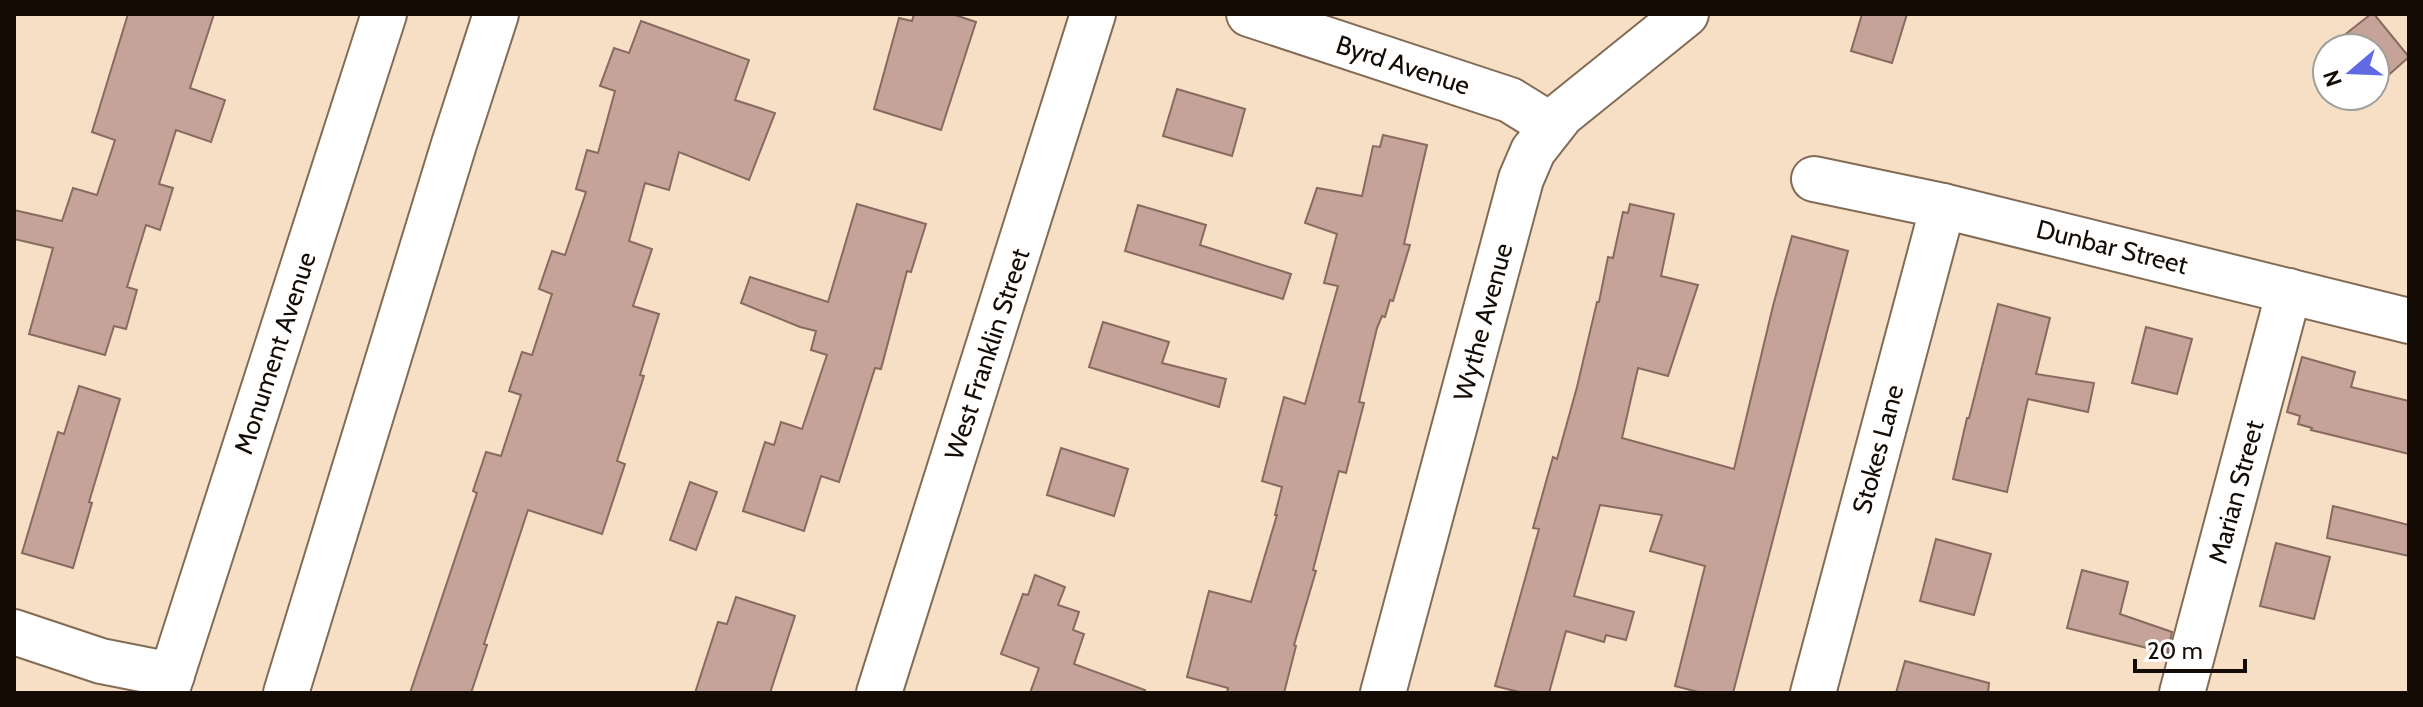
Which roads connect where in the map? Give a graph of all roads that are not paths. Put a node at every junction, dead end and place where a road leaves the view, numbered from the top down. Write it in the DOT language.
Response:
graph roads {
  1 [pos="384,14"];
  2 [pos="496,14"];
  3 [pos="1093,14"];
  4 [pos="1249,14"];
  5 [pos="1686,14"];
  6 [pos="1552,126"];
  7 [pos="1814,179"];
  8 [pos="1943,206"];
  9 [pos="2289,291"];
  10 [pos="2409,321"];
  11 [pos="14,632"];
  12 [pos="169,684"];
  13 [pos="286,693"];
  14 [pos="879,693"];
  15 [pos="1383,693"];
  16 [pos="1813,693"];
  17 [pos="2182,693"];
  1 -- 12 [label="street, Monument Avenue"];
  2 -- 13 [label="street"];
  3 -- 14 [label="street, West Franklin Street"];
  4 -- 6 [label="street, Byrd Avenue"];
  5 -- 6 [label="street, Wythe Avenue"];
  6 -- 15 [label="street, Wythe Avenue"];
  7 -- 8 [label="street, Dunbar Street"];
  8 -- 9 [label="street, Dunbar Street"];
  8 -- 16 [label="street, Stokes Lane"];
  9 -- 10 [label="street, Dunbar Street"];
  9 -- 17 [label="street, Marian Street"];
  11 -- 12 [label="street"];
}
